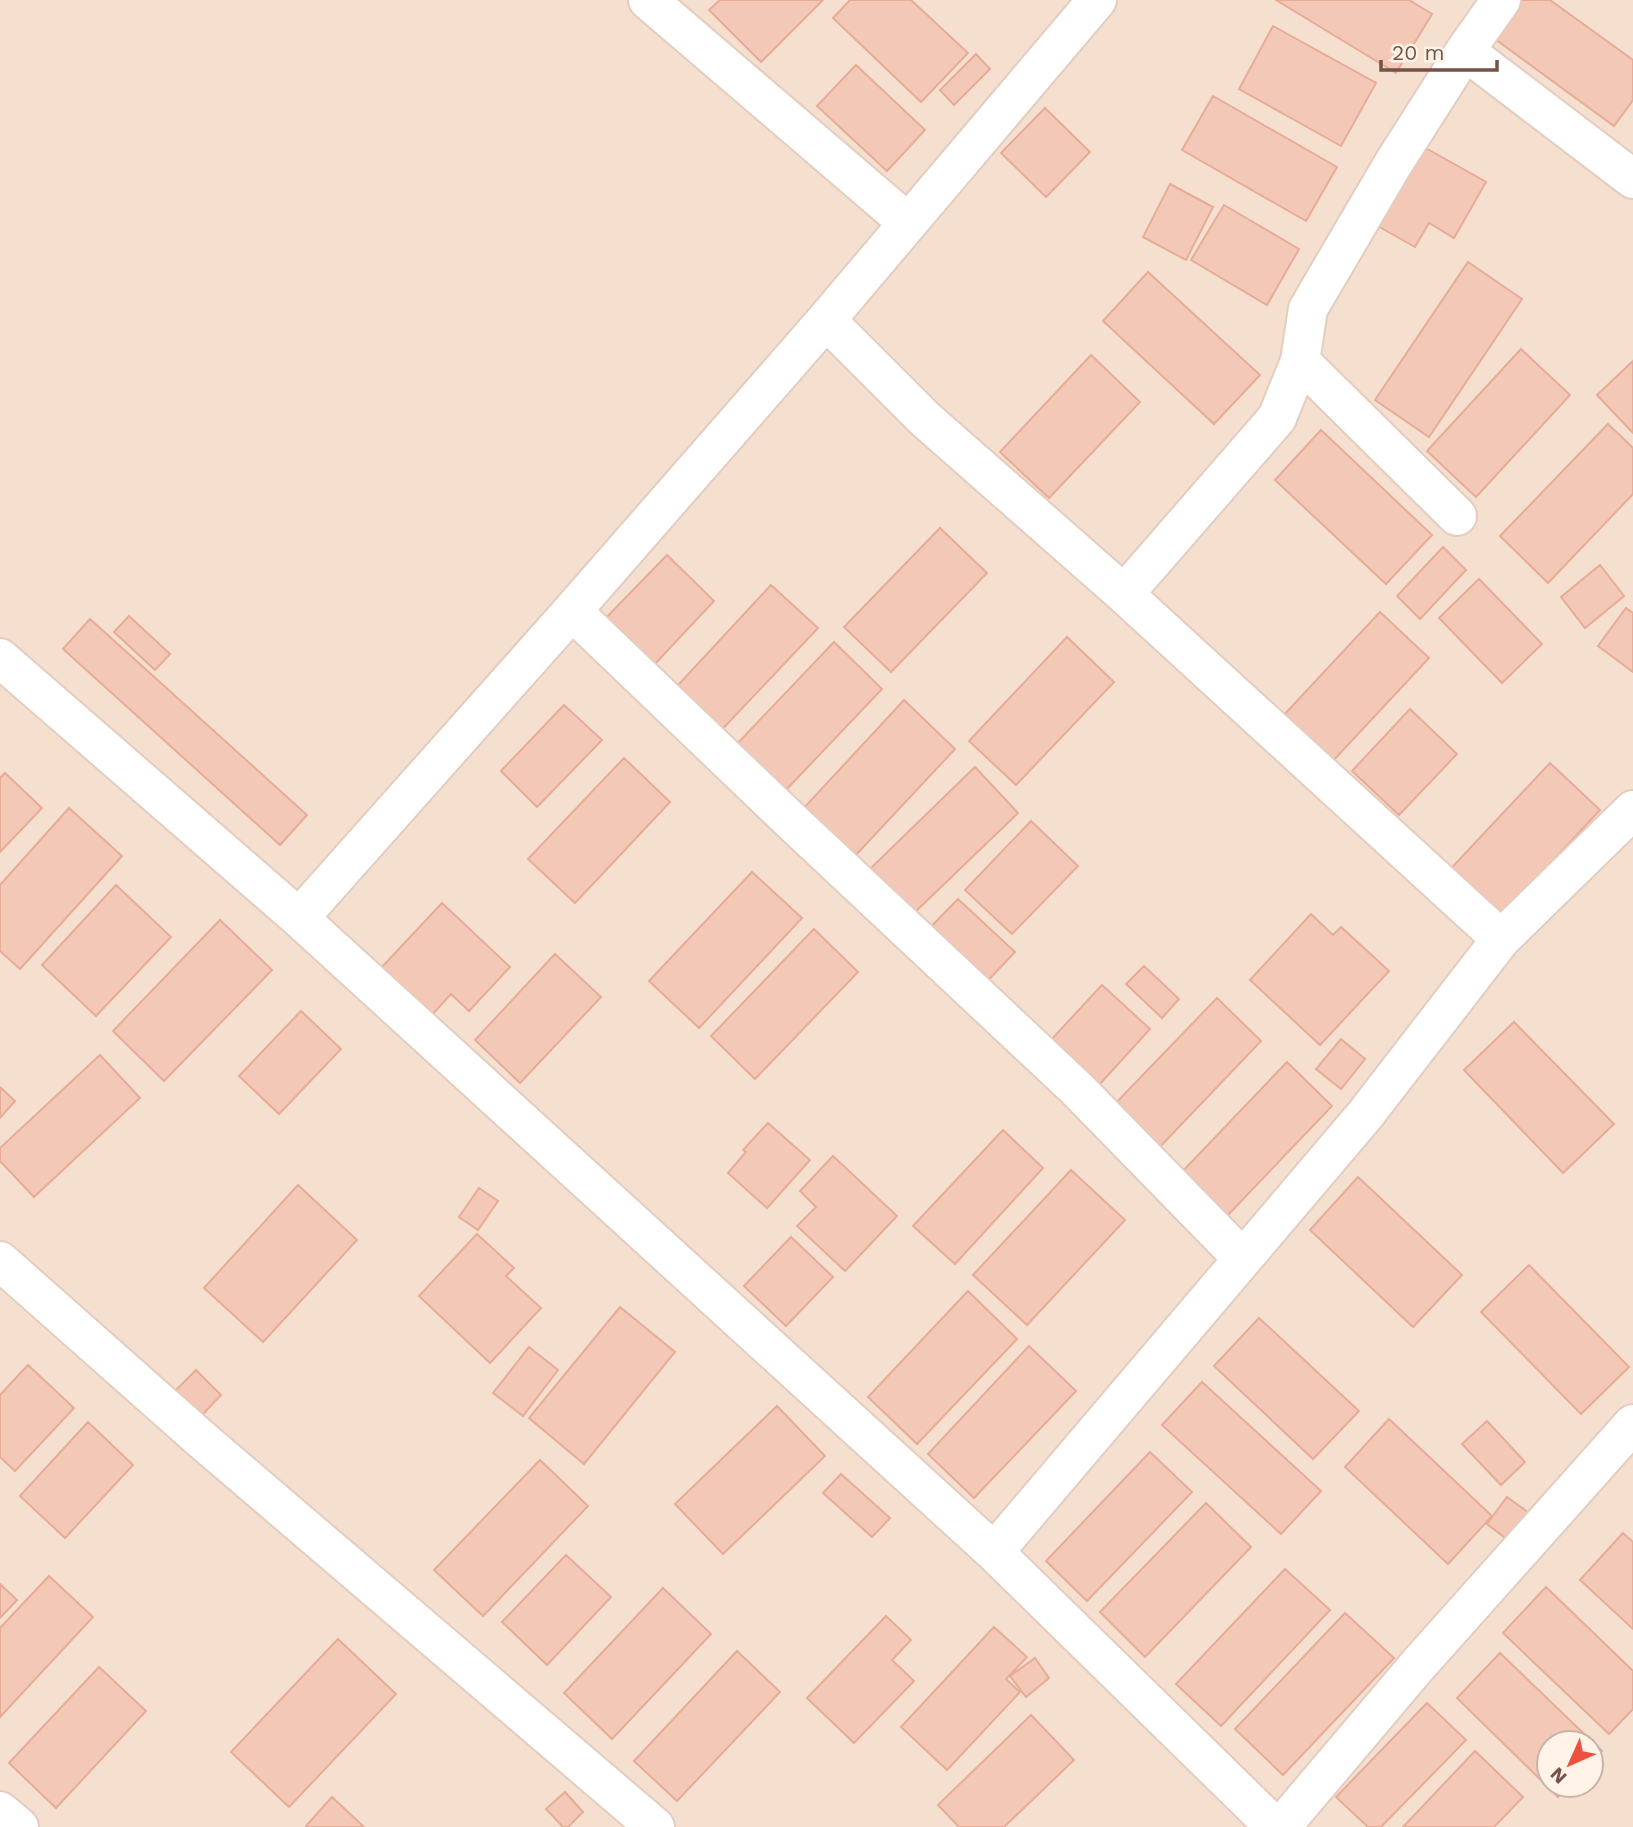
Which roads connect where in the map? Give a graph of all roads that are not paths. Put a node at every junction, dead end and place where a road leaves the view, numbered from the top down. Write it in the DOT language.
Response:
graph roads {
  1 [pos="648,0"];
  2 [pos="1097,0"];
  3 [pos="1501,0"];
  4 [pos="1465,51"];
  5 [pos="1633,179"];
  6 [pos="907,222"];
  7 [pos="825,320"];
  8 [pos="1300,361"];
  9 [pos="1457,516"];
  10 [pos="1124,594"];
  11 [pos="572,611"];
  12 [pos="0,658"];
  13 [pos="1633,810"];
  14 [pos="299,918"];
  15 [pos="1501,939"];
  16 [pos="1243,1259"];
  17 [pos="0,1261"];
  18 [pos="1633,1424"];
  19 [pos="994,1552"];
  20 [pos="0,1811"];
  21 [pos="19,1827"];
  22 [pos="655,1827"];
  23 [pos="1275,1827"];
  24 [pos="1281,1827"];
  1 -- 6 [label="street"];
  2 -- 6 [label="street"];
  3 -- 4 [label="street"];
  4 -- 5 [label="street"];
  4 -- 8 [label="street"];
  6 -- 7 [label="street"];
  7 -- 10 [label="street"];
  7 -- 11 [label="street"];
  8 -- 9 [label="street"];
  8 -- 10 [label="street"];
  10 -- 15 [label="street"];
  11 -- 14 [label="street"];
  11 -- 16 [label="street"];
  12 -- 14 [label="street"];
  13 -- 15 [label="street"];
  14 -- 19 [label="street"];
  15 -- 16 [label="street"];
  16 -- 19 [label="street"];
  17 -- 22 [label="street"];
  18 -- 24 [label="street"];
  19 -- 23 [label="street"];
  20 -- 21 [label="street"];
}
